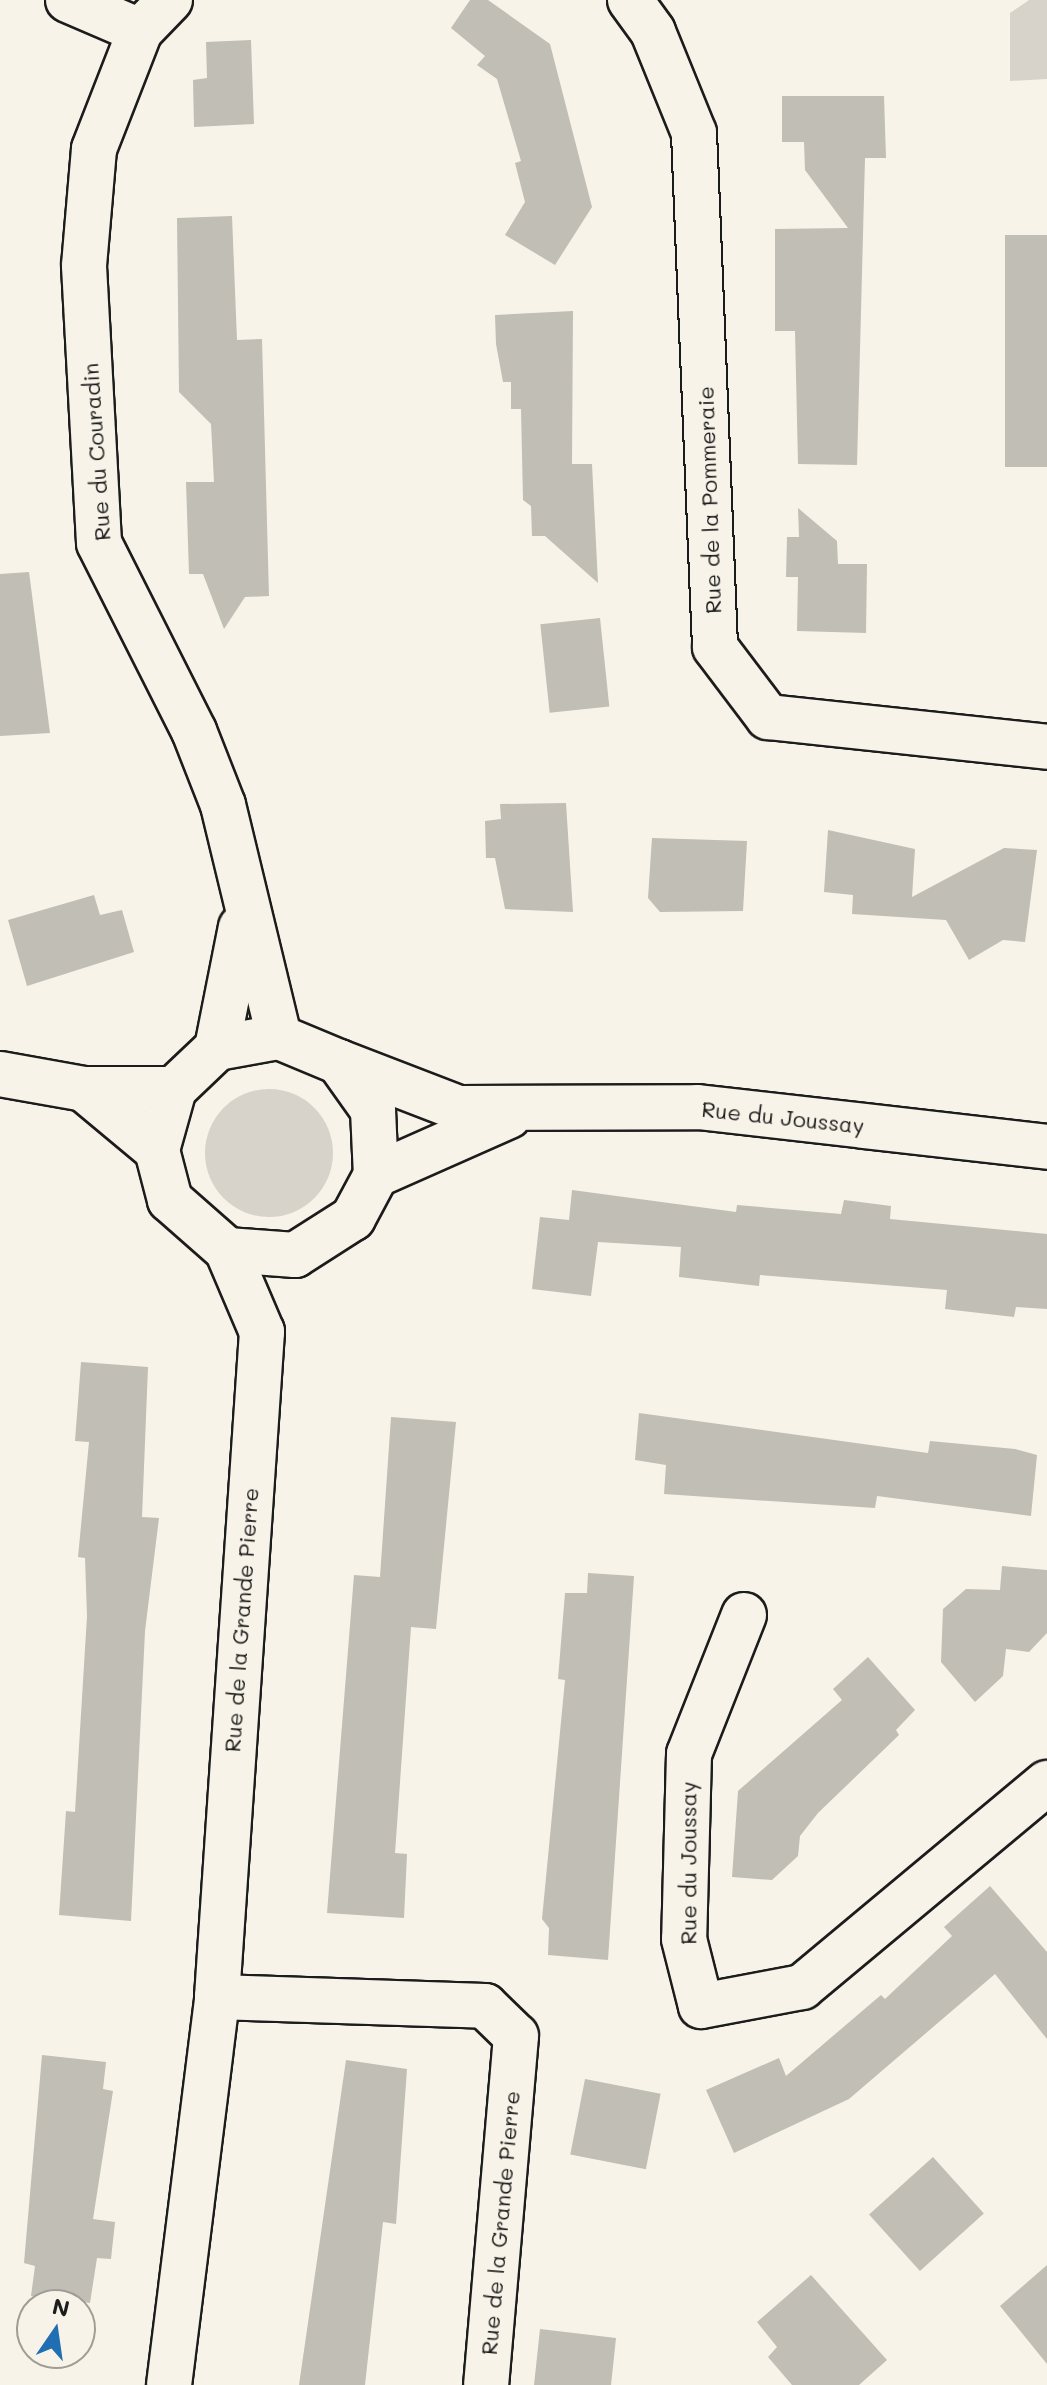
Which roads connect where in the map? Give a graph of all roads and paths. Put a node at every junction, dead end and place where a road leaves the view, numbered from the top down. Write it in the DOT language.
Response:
graph roads {
  1 [pos="68,0"];
  2 [pos="630,0"];
  3 [pos="155,15"];
  4 [pos="1047,747"];
  5 [pos="244,900"];
  6 [pos="279,1037"];
  7 [pos="217,1048"];
  8 [pos="339,1062"];
  9 [pos="0,1074"];
  10 [pos="84,1089"];
  11 [pos="174,1089"];
  12 [pos="519,1113"];
  13 [pos="1045,1138"];
  14 [pos="157,1150"];
  15 [pos="376,1175"];
  16 [pos="227,1250"];
  17 [pos="295,1255"];
  18 [pos="262,1332"];
  19 [pos="744,1615"];
  20 [pos="1042,1797"];
  21 [pos="217,1997"];
  22 [pos="169,2385"];
  23 [pos="486,2385"];
  1 -- 3 [label="street, Rue du Couradin"];
  2 -- 4 [label="street, Rue de la Pommeraie"];
  3 -- 5 [label="street, Rue du Couradin"];
  5 -- 6 [label="street, Rue du Couradin"];
  5 -- 7 [label="street"];
  6 -- 7 [label="street"];
  6 -- 8 [label="street"];
  7 -- 11 [label="street"];
  8 -- 12 [label="street, Rue du Joussay"];
  8 -- 15 [label="street"];
  9 -- 10 [label="street"];
  10 -- 11 [label="street"];
  10 -- 14 [label="street"];
  11 -- 14 [label="street"];
  12 -- 13 [label="street, Rue du Joussay"];
  12 -- 15 [label="street, Rue du Joussay"];
  14 -- 16 [label="street"];
  15 -- 17 [label="street"];
  16 -- 17 [label="street"];
  16 -- 18 [label="street, Rue de la Grande Pierre"];
  17 -- 18 [label="street"];
  18 -- 21 [label="street, Rue de la Grande Pierre"];
  19 -- 20 [label="street, Rue du Joussay"];
  21 -- 22 [label="street, Rue de la Grande Pierre"];
  21 -- 23 [label="street, Rue de la Grande Pierre"];
}
